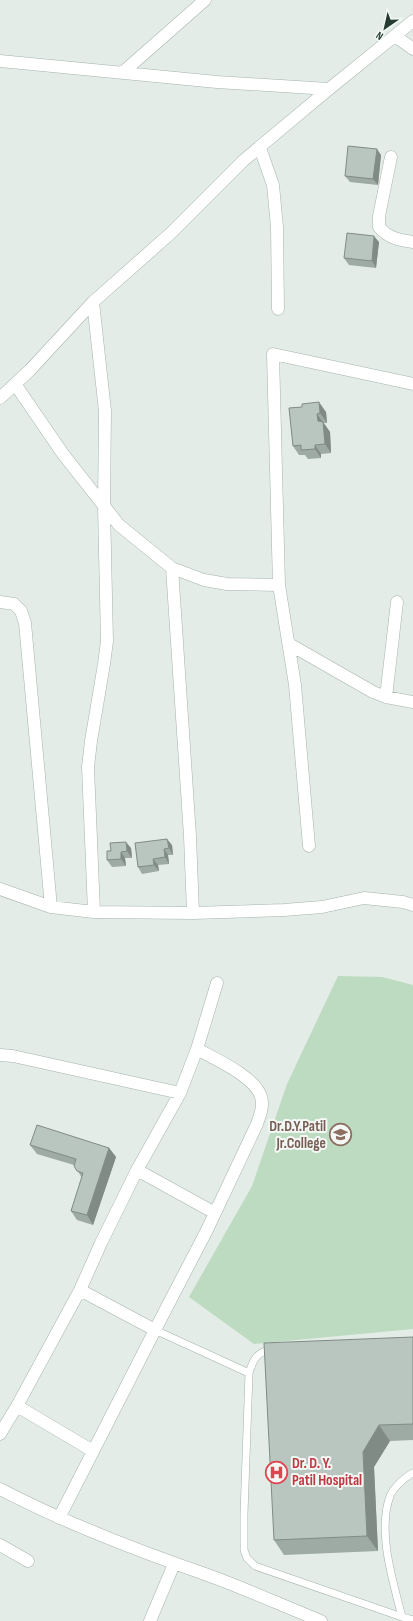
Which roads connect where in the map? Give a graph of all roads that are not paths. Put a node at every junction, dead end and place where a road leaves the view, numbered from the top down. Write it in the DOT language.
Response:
graph roads {
  1 [pos="205,0"];
  2 [pos="413,21"];
  3 [pos="395,36"];
  4 [pos="413,49"];
  5 [pos="0,61"];
  6 [pos="122,73"];
  7 [pos="329,89"];
  8 [pos="260,148"];
  9 [pos="391,157"];
  10 [pos="413,242"];
  11 [pos="93,302"];
  12 [pos="278,309"];
  13 [pos="15,384"];
  14 [pos="413,384"];
  15 [pos="0,398"];
  16 [pos="104,507"];
  17 [pos="172,568"];
  18 [pos="279,585"];
  19 [pos="0,602"];
  20 [pos="397,602"];
  21 [pos="289,644"];
  22 [pos="386,697"];
  23 [pos="413,702"];
  24 [pos="309,846"];
  25 [pos="0,889"];
  26 [pos="413,905"];
  27 [pos="51,907"];
  28 [pos="94,912"];
  29 [pos="193,913"];
  30 [pos="217,983"];
  31 [pos="197,1049"];
  32 [pos="0,1055"];
  33 [pos="180,1093"];
  34 [pos="137,1170"];
  35 [pos="215,1213"];
  36 [pos="80,1290"];
  37 [pos="155,1330"];
  38 [pos="281,1347"];
  39 [pos="249,1373"];
  40 [pos="17,1406"];
  41 [pos="0,1434"];
  42 [pos="93,1451"];
  43 [pos="413,1473"];
  44 [pos="0,1489"];
  45 [pos="59,1518"];
  46 [pos="0,1545"];
  47 [pos="28,1561"];
  48 [pos="174,1564"];
  49 [pos="402,1617"];
  50 [pos="413,1620"];
  51 [pos="150,1621"];
  52 [pos="321,1621"];
  1 -- 6 [label="street"];
  2 -- 3 [label="street"];
  3 -- 4 [label="street"];
  3 -- 7 [label="street"];
  5 -- 6 [label="street"];
  6 -- 7 [label="street"];
  7 -- 8 [label="street"];
  8 -- 11 [label="street"];
  8 -- 12 [label="street"];
  9 -- 10 [label="street"];
  11 -- 13 [label="street"];
  11 -- 16 [label="street"];
  13 -- 15 [label="street"];
  13 -- 16 [label="street"];
  14 -- 18 [label="street"];
  16 -- 17 [label="street"];
  16 -- 28 [label="street"];
  17 -- 18 [label="street"];
  17 -- 29 [label="street"];
  18 -- 21 [label="street"];
  19 -- 27 [label="street"];
  20 -- 22 [label="street"];
  21 -- 22 [label="street"];
  21 -- 24 [label="street"];
  22 -- 23 [label="street"];
  25 -- 27 [label="street"];
  26 -- 29 [label="street"];
  27 -- 28 [label="street"];
  28 -- 29 [label="street"];
  30 -- 31 [label="street"];
  31 -- 33 [label="street"];
  31 -- 35 [label="street"];
  32 -- 33 [label="street"];
  33 -- 34 [label="street"];
  34 -- 35 [label="street"];
  34 -- 36 [label="street"];
  35 -- 37 [label="street"];
  36 -- 37 [label="street"];
  36 -- 40 [label="street"];
  37 -- 39 [label="lane"];
  37 -- 42 [label="street"];
  38 -- 39 [label="lane"];
  39 -- 49 [label="lane"];
  40 -- 41 [label="street"];
  40 -- 42 [label="street"];
  42 -- 45 [label="street"];
  43 -- 49 [label="lane"];
  44 -- 45 [label="street"];
  45 -- 48 [label="street"];
  46 -- 47 [label="street"];
  48 -- 51 [label="street"];
  48 -- 52 [label="street"];
  49 -- 50 [label="lane"];
}
